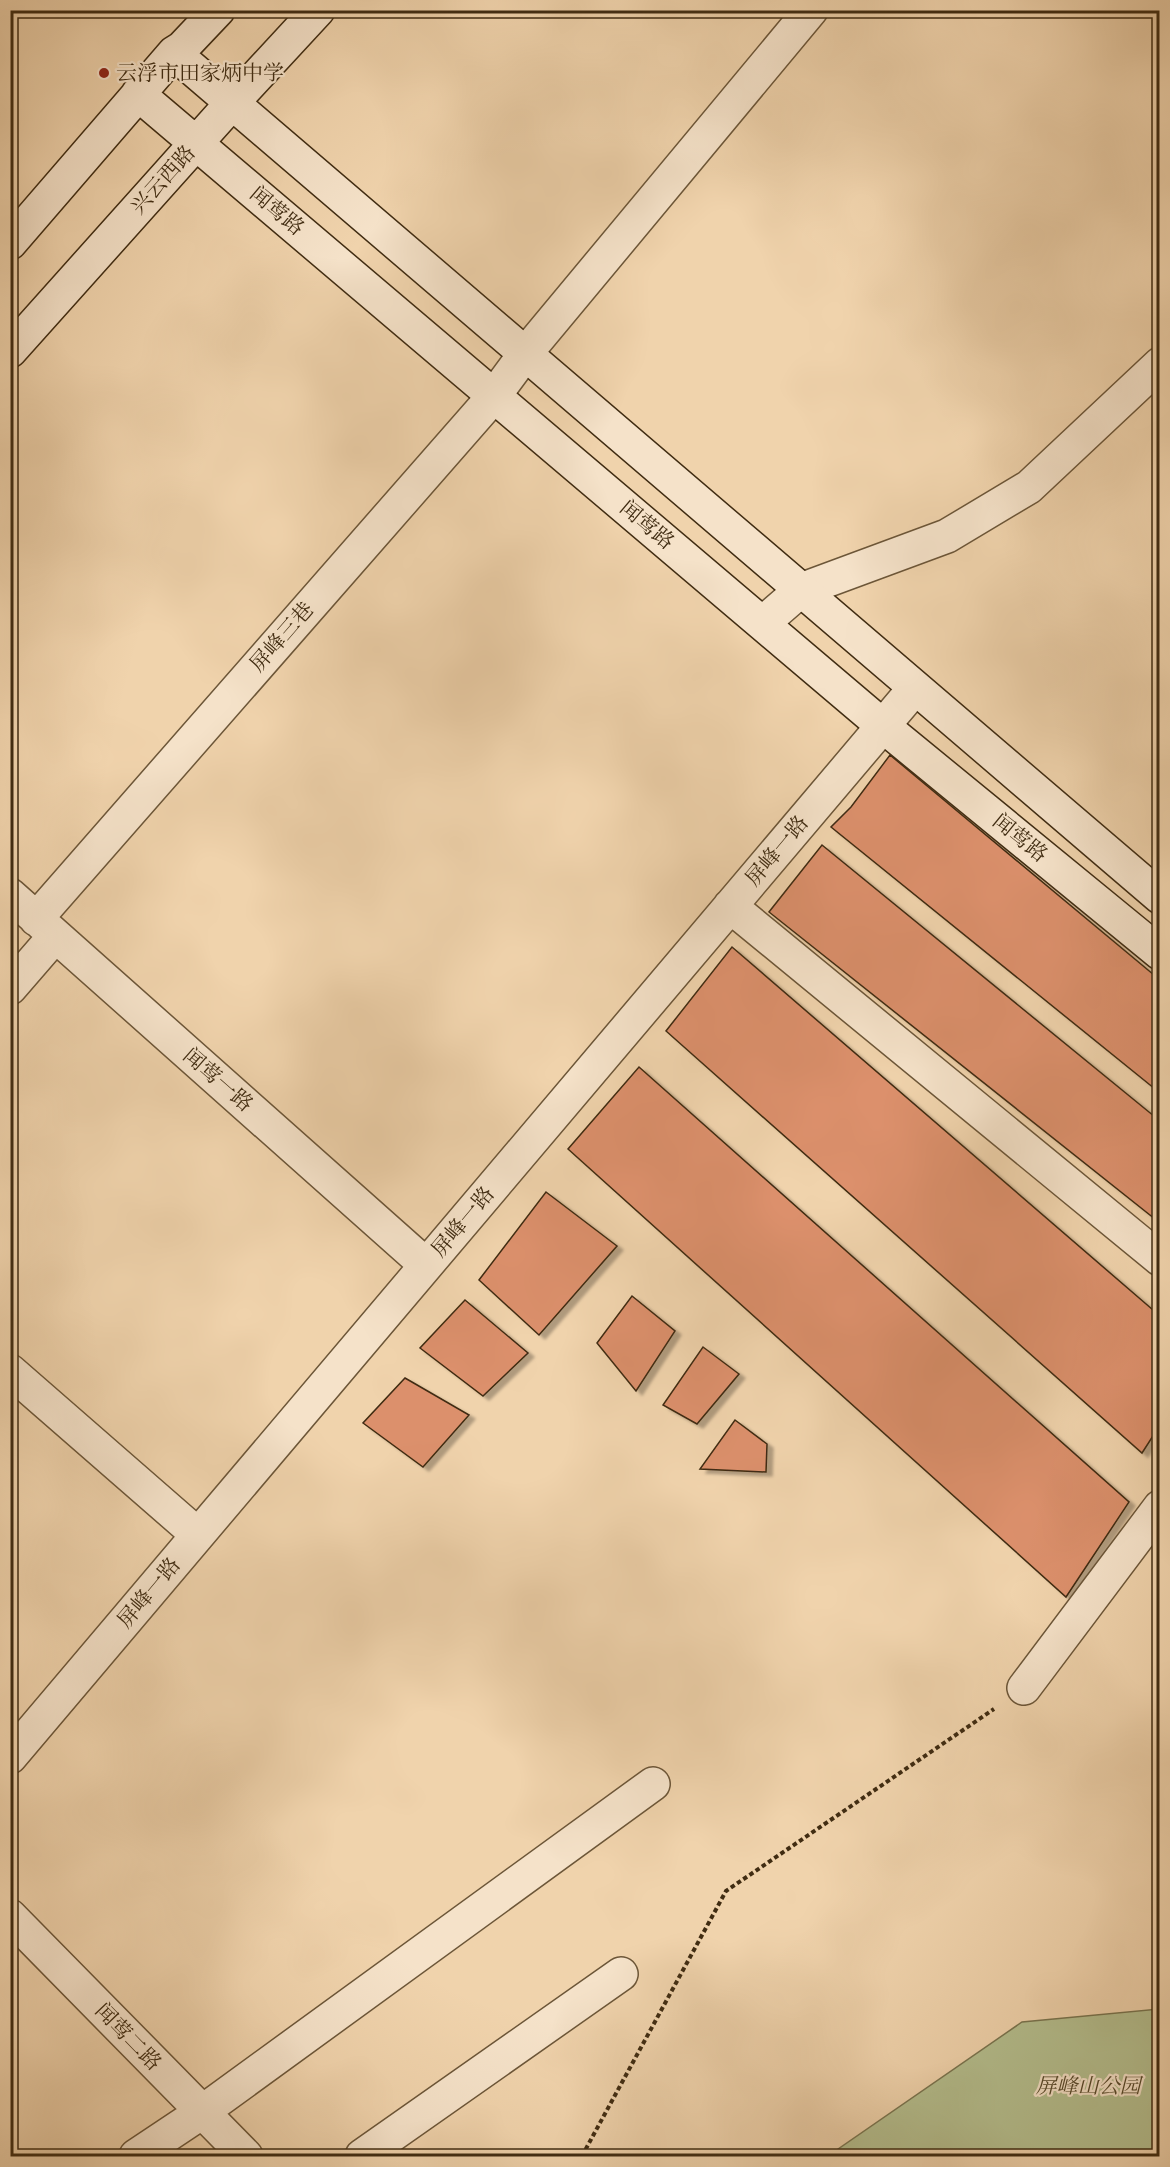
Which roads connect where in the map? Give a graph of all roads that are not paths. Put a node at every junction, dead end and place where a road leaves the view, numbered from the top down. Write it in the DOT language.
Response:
graph roads {
  1 [pos="218,10"];
  2 [pos="318,10"];
  3 [pos="811,10"];
  4 [pos="174,53"];
  5 [pos="138,94"];
  6 [pos="232,103"];
  7 [pos="196,143"];
  8 [pos="10,243"];
  9 [pos="10,351"];
  10 [pos="525,354"];
  11 [pos="1160,364"];
  12 [pos="494,396"];
  13 [pos="801,590"];
  14 [pos="763,623"];
  15 [pos="915,688"];
  16 [pos="883,726"];
  17 [pos="10,896"];
  18 [pos="1160,897"];
  19 [pos="730,906"];
  20 [pos="45,927"];
  21 [pos="1160,953"];
  22 [pos="10,988"];
  23 [pos="1160,1259"];
  24 [pos="426,1265"];
  25 [pos="10,1371"];
  26 [pos="1160,1507"];
  27 [pos="198,1535"];
  28 [pos="1024,1688"];
  29 [pos="10,1757"];
  30 [pos="653,1784"];
  31 [pos="10,1917"];
  32 [pos="621,1974"];
  33 [pos="202,2112"];
  34 [pos="136,2157"];
  35 [pos="246,2157"];
  36 [pos="362,2157"];
  1 -- 4 [label="street"];
  2 -- 6 [label="street, 兴云西路"];
  3 -- 10 [label="street, 屏峰三巷"];
  4 -- 5 [label="street"];
  4 -- 6 [label="street"];
  5 -- 7 [label="street, 闻莺路"];
  5 -- 8 [label="street"];
  6 -- 7 [label="street, 兴云西路"];
  6 -- 10 [label="street"];
  7 -- 9 [label="street, 兴云西路"];
  7 -- 12 [label="street, 闻莺路"];
  10 -- 12 [label="street, 屏峰三巷"];
  10 -- 13 [label="street"];
  11 -- 13 [label="street"];
  12 -- 14 [label="street, 闻莺路"];
  12 -- 20 [label="street, 屏峰三巷"];
  13 -- 14 [label="street"];
  13 -- 15 [label="street"];
  14 -- 16 [label="street, 闻莺路"];
  15 -- 16 [label="street, 屏峰一路"];
  15 -- 18 [label="street"];
  16 -- 19 [label="street, 屏峰一路"];
  16 -- 21 [label="street, 闻莺路"];
  17 -- 20 [label="street, 闻莺一路"];
  19 -- 23 [label="street"];
  19 -- 24 [label="street, 屏峰一路"];
  20 -- 22 [label="street, 屏峰三巷"];
  20 -- 24 [label="street, 闻莺一路"];
  24 -- 27 [label="street, 屏峰一路"];
  25 -- 27 [label="street"];
  26 -- 28 [label="street"];
  27 -- 29 [label="street, 屏峰一路"];
  30 -- 33 [label="street"];
  31 -- 33 [label="street, 闻莺二路"];
  32 -- 36 [label="street"];
  33 -- 34 [label="street"];
  33 -- 35 [label="street, 闻莺二路"];
}
